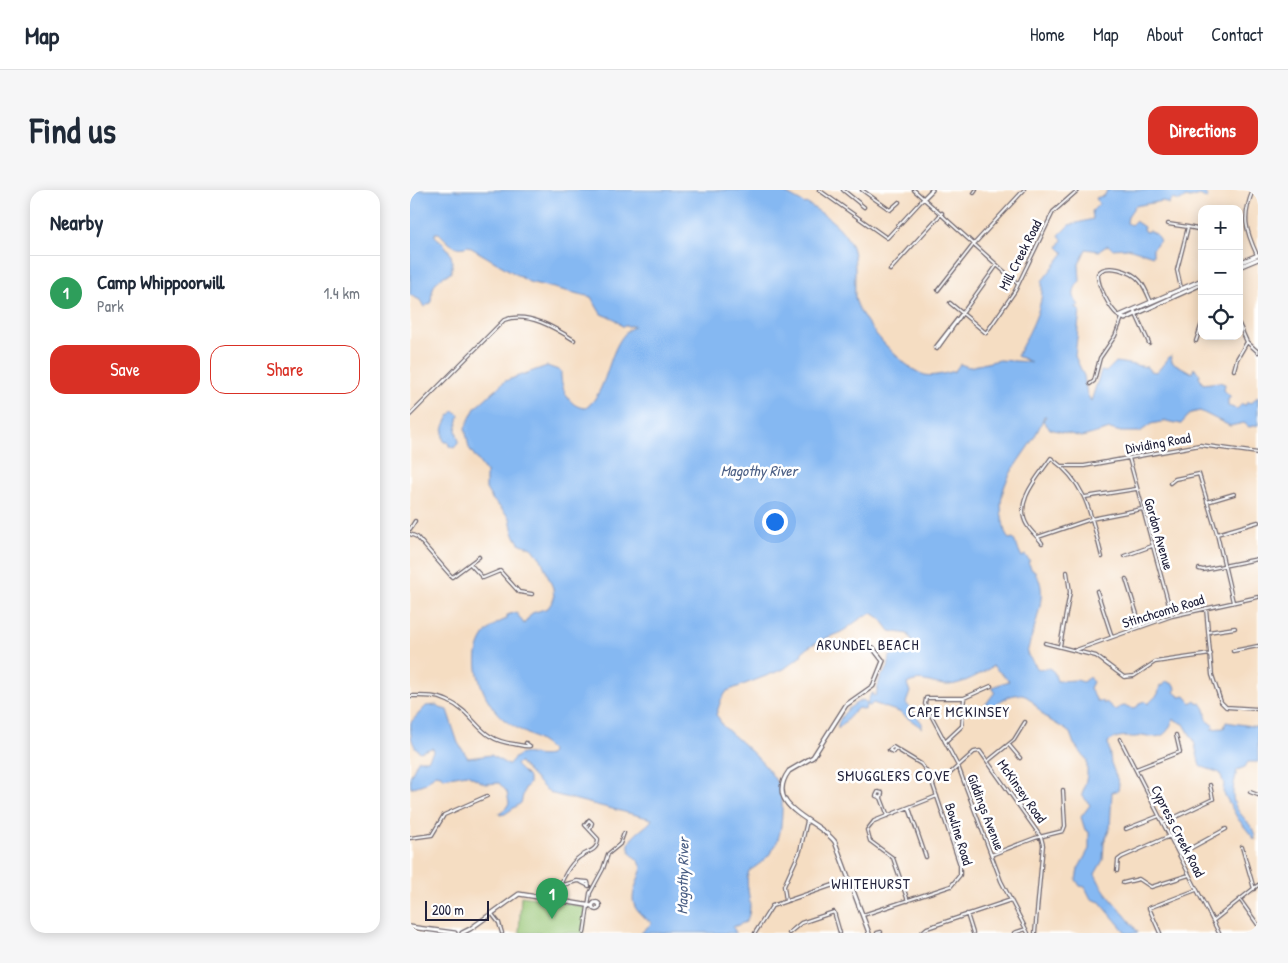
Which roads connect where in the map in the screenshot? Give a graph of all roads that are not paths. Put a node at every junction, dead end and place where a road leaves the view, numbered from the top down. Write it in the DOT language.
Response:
graph roads {
  1 [pos="819,190"];
  2 [pos="843,190"];
  3 [pos="862,190"];
  4 [pos="914,190"];
  5 [pos="932,190"];
  6 [pos="1024,190"];
  7 [pos="1078,190"];
  8 [pos="1253,190"];
  9 [pos="925,197"];
  10 [pos="899,202"];
  11 [pos="864,207"];
  12 [pos="942,213"];
  13 [pos="1168,224"];
  14 [pos="1188,227"];
  15 [pos="1198,229"];
  16 [pos="974,244"];
  17 [pos="1258,256"];
  18 [pos="1243,263"];
  19 [pos="997,265"];
  20 [pos="890,270"];
  21 [pos="1198,282"];
  22 [pos="1018,284"];
  23 [pos="1198,285"];
  24 [pos="938,290"];
  25 [pos="1182,291"];
  26 [pos="1151,302"];
  27 [pos="950,303"];
  28 [pos="1135,311"];
  29 [pos="963,312"];
  30 [pos="1121,317"];
  31 [pos="1243,333"];
  32 [pos="1198,335"];
  33 [pos="574,340"];
  34 [pos="1196,341"];
  35 [pos="1149,342"];
  36 [pos="1247,342"];
  37 [pos="936,348"];
  38 [pos="1258,352"];
  39 [pos="1234,370"];
  40 [pos="1090,384"];
  41 [pos="410,415"];
  42 [pos="1258,453"];
  43 [pos="1129,458"];
  44 [pos="1062,466"];
  45 [pos="1170,483"];
  46 [pos="1136,489"];
  47 [pos="1234,494"];
  48 [pos="1085,497"];
  49 [pos="1207,502"];
  50 [pos="1142,509"];
  51 [pos="1091,519"];
  52 [pos="415,521"];
  53 [pos="1258,522"];
  54 [pos="410,529"];
  55 [pos="410,534"];
  56 [pos="1217,534"];
  57 [pos="1038,538"];
  58 [pos="1042,543"];
  59 [pos="1152,546"];
  60 [pos="1124,556"];
  61 [pos="479,557"];
  62 [pos="1102,557"];
  63 [pos="1258,558"];
  64 [pos="470,565"];
  65 [pos="1225,566"];
  66 [pos="1199,568"];
  67 [pos="1067,572"];
  68 [pos="1126,579"];
  69 [pos="1096,591"];
  70 [pos="532,594"];
  71 [pos="1258,596"];
  72 [pos="1233,602"];
  73 [pos="1206,608"];
  74 [pos="1172,616"];
  75 [pos="1141,627"];
  76 [pos="1235,628"];
  77 [pos="1208,632"];
  78 [pos="1112,637"];
  79 [pos="1045,643"];
  80 [pos="1060,646"];
  81 [pos="1258,646"];
  82 [pos="873,648"];
  83 [pos="1076,650"];
  84 [pos="1233,651"];
  85 [pos="1210,654"];
  86 [pos="991,686"];
  87 [pos="410,696"];
  88 [pos="964,698"];
  89 [pos="1258,709"];
  90 [pos="1024,722"];
  91 [pos="1176,735"];
  92 [pos="1120,738"];
  93 [pos="945,742"];
  94 [pos="526,743"];
  95 [pos="1009,745"];
  96 [pos="895,750"];
  97 [pos="1020,758"];
  98 [pos="988,761"];
  99 [pos="958,766"];
  100 [pos="1136,769"];
  101 [pos="932,782"];
  102 [pos="1210,786"];
  103 [pos="1063,790"];
  104 [pos="1250,792"];
  105 [pos="1258,795"];
  106 [pos="487,796"];
  107 [pos="937,796"];
  108 [pos="881,798"];
  109 [pos="909,808"];
  110 [pos="888,816"];
  111 [pos="1159,816"];
  112 [pos="808,819"];
  113 [pos="1163,823"];
  114 [pos="590,829"];
  115 [pos="1126,829"];
  116 [pos="1226,829"];
  117 [pos="624,833"];
  118 [pos="1170,836"];
  119 [pos="1041,837"];
  120 [pos="410,838"];
  121 [pos="1242,847"];
  122 [pos="1180,854"];
  123 [pos="991,855"];
  124 [pos="926,858"];
  125 [pos="1117,871"];
  126 [pos="1189,875"];
  127 [pos="850,880"];
  128 [pos="582,882"];
  129 [pos="902,883"];
  130 [pos="1123,883"];
  131 [pos="1258,885"];
  132 [pos="560,886"];
  133 [pos="892,886"];
  134 [pos="1254,889"];
  135 [pos="1196,890"];
  136 [pos="555,899"];
  137 [pos="908,900"];
  138 [pos="1010,900"];
  139 [pos="786,901"];
  140 [pos="1241,901"];
  141 [pos="587,905"];
  142 [pos="592,906"];
  143 [pos="492,914"];
  144 [pos="966,914"];
  145 [pos="863,915"];
  146 [pos="1213,921"];
  147 [pos="1258,925"];
  148 [pos="410,927"];
  149 [pos="1026,929"];
  150 [pos="881,932"];
  151 [pos="455,933"];
  152 [pos="462,933"];
  153 [pos="502,933"];
  154 [pos="584,933"];
  155 [pos="755,933"];
  156 [pos="789,933"];
  157 [pos="840,933"];
  158 [pos="869,933"];
  159 [pos="877,933"];
  160 [pos="921,933"];
  161 [pos="972,933"];
  162 [pos="1014,933"];
  163 [pos="1028,933"];
  164 [pos="1035,933"];
  165 [pos="1160,933"];
  166 [pos="1219,933"];
  1 -- 9 [label="street"];
  2 -- 11 [label="street"];
  3 -- 10 [label="street"];
  4 -- 9 [label="street"];
  5 -- 9 [label="street"];
  6 -- 16 [label="street"];
  7 -- 22 [label="street, Mill Creek Road"];
  8 -- 17 [label="street"];
  9 -- 12 [label="street"];
  12 -- 16 [label="street"];
  12 -- 20 [label="street"];
  13 -- 14 [label="street"];
  14 -- 15 [label="street"];
  14 -- 25 [label="street"];
  16 -- 19 [label="street"];
  16 -- 24 [label="street"];
  17 -- 18 [label="street"];
  19 -- 22 [label="street"];
  19 -- 29 [label="street"];
  21 -- 25 [label="street"];
  22 -- 29 [label="street, Mill Creek Road"];
  23 -- 25 [label="street"];
  25 -- 26 [label="street"];
  25 -- 28 [label="street"];
  26 -- 28 [label="street"];
  26 -- 30 [label="street"];
  27 -- 29 [label="street"];
  28 -- 30 [label="street"];
  28 -- 35 [label="street"];
  29 -- 37 [label="street"];
  30 -- 40 [label="street"];
  31 -- 36 [label="street"];
  32 -- 34 [label="street"];
  33 -- 41 [label="street"];
  36 -- 38 [label="street"];
  36 -- 39 [label="street"];
  42 -- 43 [label="street, Dividing Road"];
  43 -- 44 [label="street, Dividing Road"];
  43 -- 46 [label="street, Gordon Avenue"];
  44 -- 48 [label="street"];
  44 -- 57 [label="street"];
  45 -- 49 [label="street"];
  46 -- 48 [label="street"];
  46 -- 50 [label="street, Gordon Avenue"];
  47 -- 49 [label="street"];
  48 -- 51 [label="street"];
  49 -- 56 [label="street"];
  50 -- 51 [label="street"];
  50 -- 59 [label="street, Gordon Avenue"];
  51 -- 57 [label="street"];
  51 -- 62 [label="street"];
  52 -- 54 [label="street"];
  53 -- 56 [label="street"];
  55 -- 64 [label="street"];
  56 -- 65 [label="street"];
  57 -- 58 [label="street"];
  59 -- 60 [label="street"];
  59 -- 74 [label="street, Gordon Avenue"];
  61 -- 64 [label="street"];
  63 -- 65 [label="street"];
  64 -- 70 [label="street"];
  65 -- 66 [label="street"];
  65 -- 72 [label="street"];
  67 -- 80 [label="street"];
  68 -- 75 [label="street"];
  69 -- 78 [label="street"];
  71 -- 72 [label="street, Stinchcomb Road"];
  72 -- 73 [label="street, Stinchcomb Road"];
  73 -- 74 [label="street, Stinchcomb Road"];
  73 -- 77 [label="street"];
  74 -- 75 [label="street, Stinchcomb Road"];
  75 -- 78 [label="street, Stinchcomb Road"];
  76 -- 77 [label="street"];
  77 -- 85 [label="street"];
  78 -- 83 [label="street, Stinchcomb Road"];
  79 -- 80 [label="street"];
  80 -- 83 [label="street"];
  81 -- 84 [label="street"];
  82 -- 112 [label="street"];
  83 -- 85 [label="street"];
  85 -- 89 [label="street"];
  86 -- 88 [label="street"];
  87 -- 94 [label="street"];
  88 -- 93 [label="street"];
  88 -- 93 [label="street, Giddings Avenue"];
  90 -- 95 [label="street"];
  91 -- 100 [label="street"];
  92 -- 100 [label="street, Cypress Creek Road"];
  93 -- 99 [label="street, Giddings Avenue"];
  95 -- 97 [label="street"];
  95 -- 98 [label="street"];
  96 -- 101 [label="street, Bowline Road"];
  98 -- 99 [label="street, McKinsey Road"];
  98 -- 119 [label="street, McKinsey Road"];
  99 -- 101 [label="street"];
  99 -- 123 [label="street, Giddings Avenue"];
  100 -- 111 [label="street, Cypress Creek Road"];
  101 -- 107 [label="street, Bowline Road"];
  102 -- 113 [label="street"];
  103 -- 119 [label="street"];
  104 -- 105 [label="street"];
  106 -- 120 [label="street"];
  107 -- 109 [label="street"];
  107 -- 137 [label="street, Bowline Road"];
  108 -- 110 [label="street"];
  109 -- 110 [label="street"];
  109 -- 124 [label="street"];
  110 -- 129 [label="street"];
  111 -- 113 [label="street, Cypress Creek Road"];
  111 -- 115 [label="street"];
  112 -- 127 [label="street"];
  112 -- 139 [label="street"];
  113 -- 118 [label="street, Cypress Creek Road"];
  114 -- 132 [label="street"];
  116 -- 122 [label="street"];
  117 -- 141 [label="street"];
  118 -- 122 [label="street, Cypress Creek Road"];
  118 -- 125 [label="street"];
  119 -- 123 [label="street"];
  119 -- 164 [label="street, McKinsey Road"];
  121 -- 134 [label="street"];
  122 -- 126 [label="street, Cypress Creek Road"];
  123 -- 138 [label="street, Giddings Avenue"];
  126 -- 130 [label="street"];
  126 -- 135 [label="street, Cypress Creek Road"];
  127 -- 139 [label="street"];
  127 -- 145 [label="street"];
  128 -- 132 [label="street"];
  129 -- 133 [label="street"];
  129 -- 137 [label="street"];
  131 -- 134 [label="street"];
  132 -- 136 [label="street"];
  134 -- 140 [label="street"];
  135 -- 146 [label="street, Cypress Creek Road"];
  135 -- 165 [label="street"];
  136 -- 141 [label="street"];
  136 -- 143 [label="street"];
  137 -- 145 [label="street, Bowline Road"];
  138 -- 144 [label="street"];
  138 -- 149 [label="street, Giddings Avenue"];
  139 -- 155 [label="street"];
  140 -- 146 [label="street"];
  140 -- 147 [label="street"];
  141 -- 142 [label="street"];
  141 -- 154 [label="street"];
  143 -- 152 [label="street"];
  143 -- 153 [label="street"];
  144 -- 160 [label="street"];
  144 -- 161 [label="street"];
  145 -- 158 [label="street"];
  146 -- 166 [label="street, Cypress Creek Road"];
  148 -- 151 [label="street"];
  149 -- 162 [label="street"];
  149 -- 163 [label="street, Giddings Avenue"];
  150 -- 159 [label="street"];
  156 -- 157 [label="street"];
}
